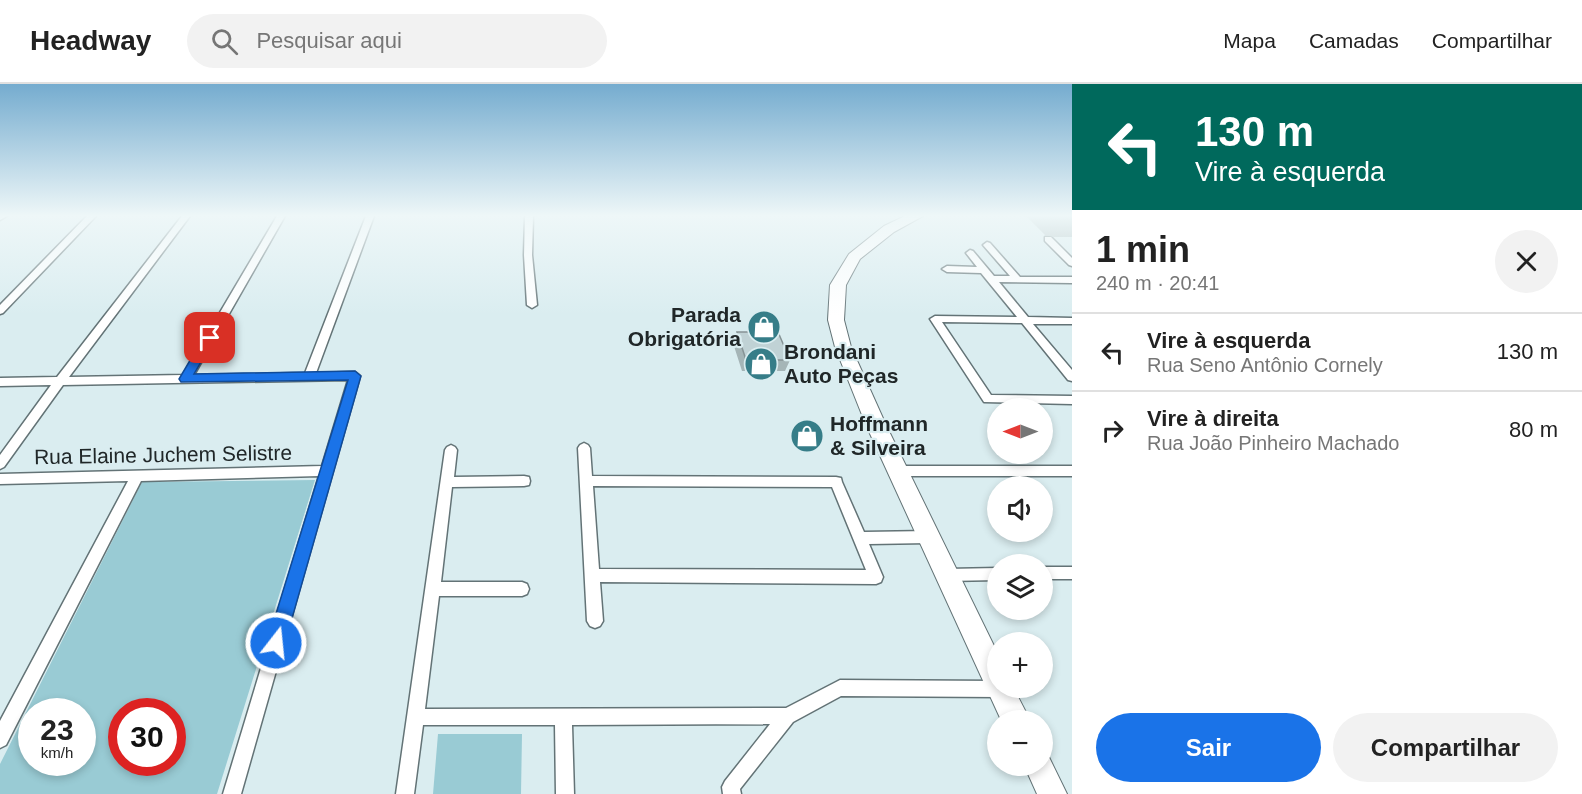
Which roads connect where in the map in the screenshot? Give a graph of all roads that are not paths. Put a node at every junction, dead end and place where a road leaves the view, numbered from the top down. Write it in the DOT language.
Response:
graph roads {
  1 [pos="60,249"];
  2 [pos="161,249"];
  3 [pos="262,249"];
  4 [pos="357,249"];
  5 [pos="528,249"];
  6 [pos="864,249"];
  7 [pos="991,249"];
  8 [pos="1058,249"];
  9 [pos="970,253"];
  10 [pos="1072,263"];
  11 [pos="947,269"];
  12 [pos="984,270"];
  13 [pos="992,279"];
  14 [pos="1017,279"];
  15 [pos="1072,280"];
  16 [pos="532,305"];
  17 [pos="0,311"];
  18 [pos="1026,321"];
  19 [pos="1072,321"];
  20 [pos="309,376"];
  21 [pos="1072,376"];
  22 [pos="186,379"];
  23 [pos="60,381"];
  24 [pos="0,382"];
  25 [pos="1072,400"];
  26 [pos="584,448"];
  27 [pos="451,450"];
  28 [pos="0,464"];
  29 [pos="327,471"];
  30 [pos="898,471"];
  31 [pos="1072,471"];
  32 [pos="137,476"];
  33 [pos="0,479"];
  34 [pos="586,481"];
  35 [pos="447,482"];
  36 [pos="524,482"];
  37 [pos="859,537"];
  38 [pos="929,537"];
  39 [pos="1053,573"];
  40 [pos="1072,573"];
  41 [pos="987,574"];
  42 [pos="592,575"];
  43 [pos="946,575"];
  44 [pos="432,589"];
  45 [pos="522,589"];
  46 [pos="595,621"];
  47 [pos="987,661"];
  48 [pos="987,686"];
  49 [pos="563,716"];
  50 [pos="788,716"];
  51 [pos="415,717"];
  52 [pos="0,739"];
  53 [pos="1043,776"];
  54 [pos="232,794"];
  55 [pos="405,794"];
  56 [pos="565,794"];
  57 [pos="732,794"];
  58 [pos="1052,794"];
  1 -- 17 [label="street"];
  2 -- 23 [label="street"];
  3 -- 22 [label="street"];
  4 -- 20 [label="street"];
  5 -- 16 [label="street"];
  6 -- 30 [label="main road"];
  7 -- 14 [label="street"];
  8 -- 10 [label="street"];
  9 -- 12 [label="street"];
  11 -- 12 [label="street"];
  12 -- 13 [label="street"];
  13 -- 14 [label="street"];
  13 -- 18 [label="street"];
  14 -- 15 [label="street"];
  18 -- 19 [label="street"];
  18 -- 21 [label="street"];
  18 -- 25 [label="street"];
  20 -- 22 [label="street"];
  20 -- 29 [label="street"];
  22 -- 23 [label="street"];
  23 -- 24 [label="street"];
  23 -- 28 [label="street"];
  26 -- 34 [label="street"];
  27 -- 35 [label="street"];
  29 -- 32 [label="street, Rua Elaine Juchem Selistre"];
  29 -- 54 [label="street"];
  30 -- 31 [label="street"];
  30 -- 38 [label="main road"];
  32 -- 33 [label="street, Rua Elaine Juchem Selistre"];
  32 -- 52 [label="street"];
  34 -- 37 [label="street"];
  34 -- 42 [label="street"];
  35 -- 36 [label="street"];
  35 -- 44 [label="street"];
  37 -- 38 [label="street"];
  37 -- 42 [label="street"];
  38 -- 43 [label="main road"];
  39 -- 40 [label="street"];
  41 -- 43 [label="street"];
  42 -- 46 [label="street"];
  43 -- 47 [label="main road"];
  44 -- 45 [label="street"];
  44 -- 51 [label="street"];
  48 -- 50 [label="street"];
  49 -- 50 [label="street"];
  49 -- 51 [label="street"];
  49 -- 56 [label="street"];
  50 -- 57 [label="street"];
  51 -- 55 [label="street"];
  53 -- 58 [label="main road"];
}
